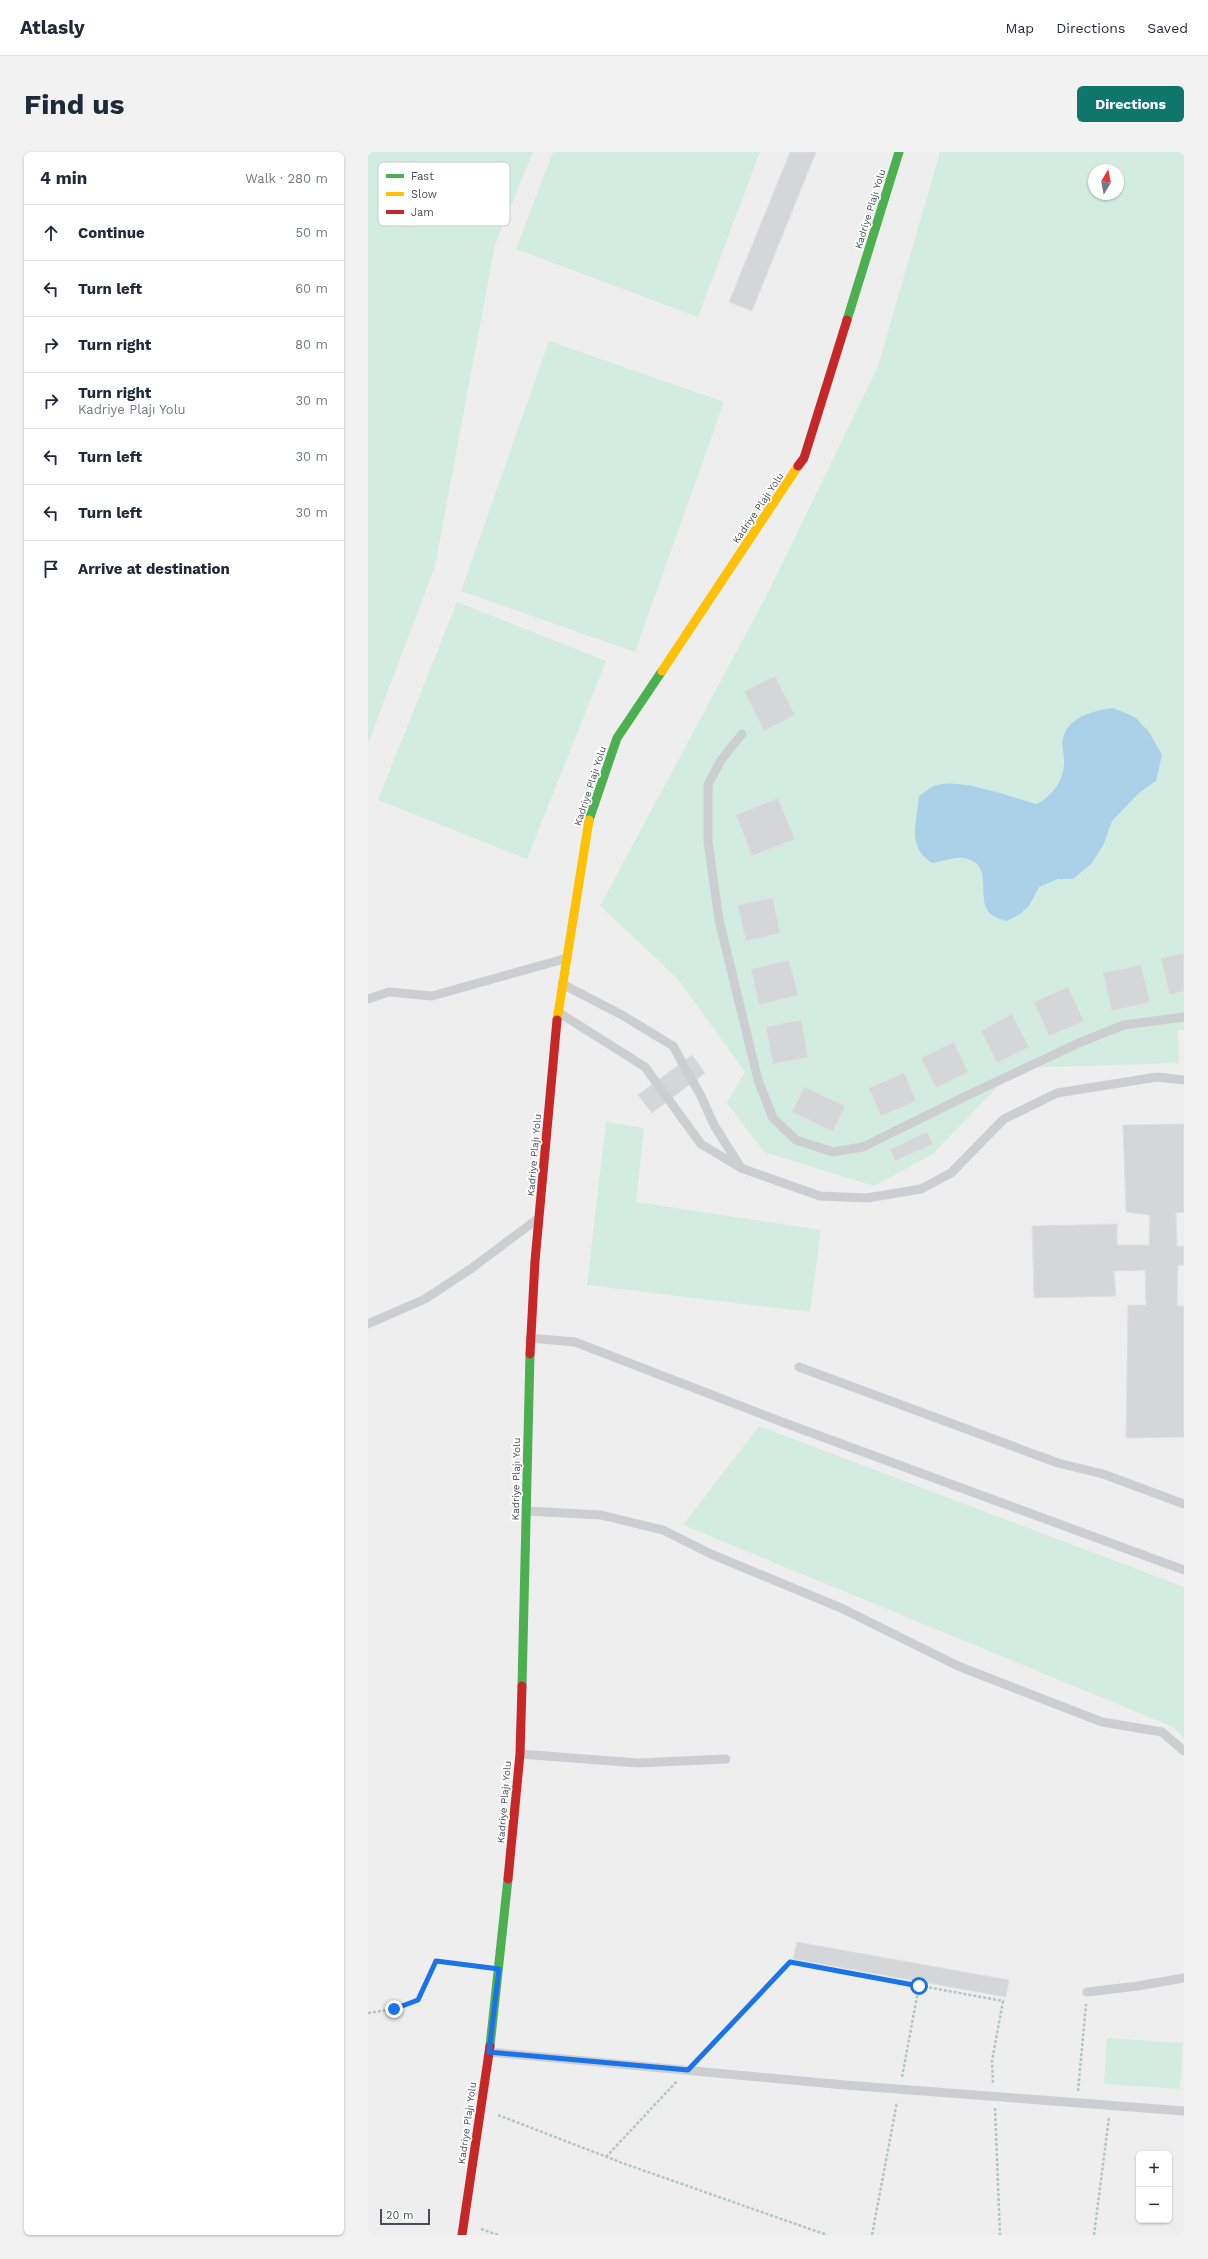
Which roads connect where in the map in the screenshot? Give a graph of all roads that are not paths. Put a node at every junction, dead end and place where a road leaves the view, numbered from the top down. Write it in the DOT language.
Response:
graph roads {
  1 [pos="899,152"];
  2 [pos="742,734"];
  3 [pos="566,958"];
  4 [pos="562,984"];
  5 [pos="368,999"];
  6 [pos="558,1012"];
  7 [pos="1184,1017"];
  8 [pos="1184,1080"];
  9 [pos="741,1168"];
  10 [pos="539,1218"];
  11 [pos="368,1324"];
  12 [pos="530,1338"];
  13 [pos="800,1367"];
  14 [pos="1184,1504"];
  15 [pos="526,1512"];
  16 [pos="1184,1570"];
  17 [pos="1184,1751"];
  18 [pos="520,1754"];
  19 [pos="726,1759"];
  20 [pos="1184,1978"];
  21 [pos="1087,1992"];
  22 [pos="489,2052"];
  23 [pos="1184,2111"];
  24 [pos="462,2235"];
  1 -- 3 [label="street, Kadriye Plajı Yolu"];
  2 -- 7 [label="lane"];
  3 -- 4 [label="street, Kadriye Plajı Yolu"];
  3 -- 5 [label="lane"];
  4 -- 6 [label="street, Kadriye Plajı Yolu"];
  4 -- 9 [label="lane"];
  6 -- 9 [label="lane"];
  6 -- 10 [label="street, Kadriye Plajı Yolu"];
  8 -- 9 [label="lane"];
  10 -- 11 [label="lane"];
  10 -- 12 [label="street, Kadriye Plajı Yolu"];
  12 -- 15 [label="street, Kadriye Plajı Yolu"];
  12 -- 16 [label="lane"];
  13 -- 14 [label="lane"];
  15 -- 17 [label="lane"];
  15 -- 18 [label="street, Kadriye Plajı Yolu"];
  18 -- 19 [label="lane"];
  18 -- 22 [label="street, Kadriye Plajı Yolu"];
  20 -- 21 [label="lane"];
  22 -- 23 [label="lane"];
  22 -- 24 [label="street, Kadriye Plajı Yolu"];
}
